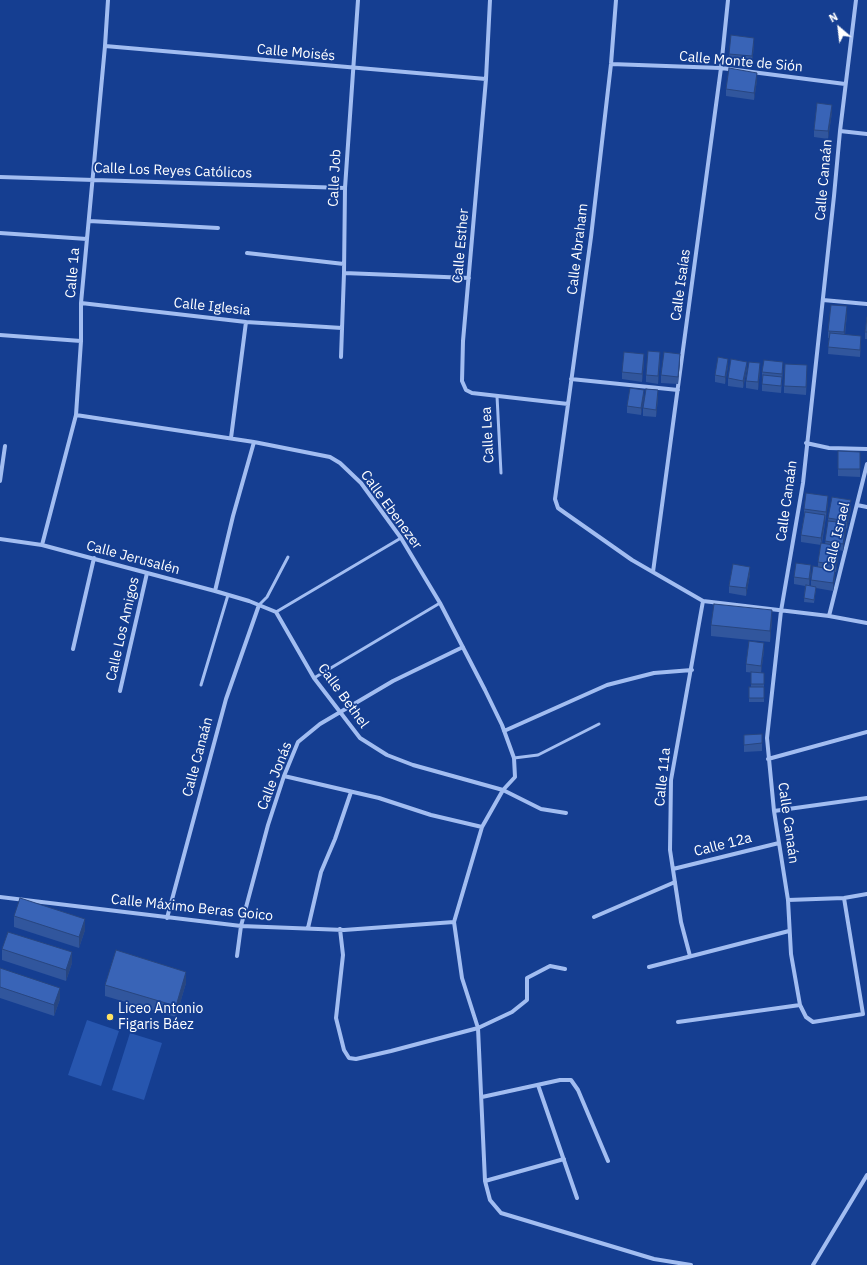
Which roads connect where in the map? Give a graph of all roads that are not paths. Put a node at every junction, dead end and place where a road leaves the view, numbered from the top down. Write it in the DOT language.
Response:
graph roads {
  1 [pos="108,0"];
  2 [pos="358,0"];
  3 [pos="490,0"];
  4 [pos="616,0"];
  5 [pos="728,0"];
  6 [pos="856,0"];
  7 [pos="106,46"];
  8 [pos="611,64"];
  9 [pos="722,68"];
  10 [pos="353,69"];
  11 [pos="486,79"];
  12 [pos="845,84"];
  13 [pos="840,131"];
  14 [pos="867,134"];
  15 [pos="0,177"];
  16 [pos="92,179"];
  17 [pos="344,188"];
  18 [pos="89,221"];
  19 [pos="218,228"];
  20 [pos="0,233"];
  21 [pos="87,239"];
  22 [pos="247,253"];
  23 [pos="344,264"];
  24 [pos="344,273"];
  25 [pos="469,278"];
  26 [pos="823,300"];
  27 [pos="81,303"];
  28 [pos="867,304"];
  29 [pos="246,322"];
  30 [pos="342,328"];
  31 [pos="0,334"];
  32 [pos="81,341"];
  33 [pos="341,357"];
  34 [pos="571,379"];
  35 [pos="678,390"];
  36 [pos="497,396"];
  37 [pos="568,404"];
  38 [pos="76,415"];
  39 [pos="231,438"];
  40 [pos="254,442"];
  41 [pos="806,443"];
  42 [pos="5,446"];
  43 [pos="867,448"];
  44 [pos="867,464"];
  45 [pos="501,473"];
  46 [pos="0,481"];
  47 [pos="857,505"];
  48 [pos="867,507"];
  49 [pos="401,538"];
  50 [pos="0,539"];
  51 [pos="42,545"];
  52 [pos="288,557"];
  53 [pos="94,558"];
  54 [pos="654,572"];
  55 [pos="147,573"];
  56 [pos="215,591"];
  57 [pos="228,595"];
  58 [pos="704,601"];
  59 [pos="440,603"];
  60 [pos="259,605"];
  61 [pos="781,611"];
  62 [pos="276,612"];
  63 [pos="829,616"];
  64 [pos="867,624"];
  65 [pos="463,647"];
  66 [pos="73,649"];
  67 [pos="692,670"];
  68 [pos="314,678"];
  69 [pos="201,685"];
  70 [pos="120,691"];
  71 [pos="339,713"];
  72 [pos="598,724"];
  73 [pos="504,731"];
  74 [pos="867,732"];
  75 [pos="514,758"];
  76 [pos="768,759"];
  77 [pos="284,776"];
  78 [pos="504,790"];
  79 [pos="351,792"];
  80 [pos="867,798"];
  81 [pos="774,811"];
  82 [pos="566,813"];
  83 [pos="482,827"];
  84 [pos="779,843"];
  85 [pos="673,869"];
  86 [pos="675,882"];
  87 [pos="867,894"];
  88 [pos="844,898"];
  89 [pos="0,899"];
  90 [pos="788,900"];
  91 [pos="594,917"];
  92 [pos="166,918"];
  93 [pos="454,922"];
  94 [pos="241,926"];
  95 [pos="308,928"];
  96 [pos="340,929"];
  97 [pos="789,930"];
  98 [pos="237,956"];
  99 [pos="690,956"];
  100 [pos="649,966"];
  101 [pos="565,969"];
  102 [pos="800,1005"];
  103 [pos="865,1013"];
  104 [pos="678,1022"];
  105 [pos="478,1028"];
  106 [pos="538,1085"];
  107 [pos="482,1097"];
  108 [pos="564,1159"];
  109 [pos="608,1161"];
  110 [pos="867,1175"];
  111 [pos="485,1182"];
  112 [pos="577,1198"];
  113 [pos="691,1265"];
  114 [pos="813,1265"];
  1 -- 7 [label="street, Calle 1a"];
  2 -- 10 [label="street, Calle Job"];
  3 -- 11 [label="street, Calle Esther"];
  4 -- 8 [label="street, Calle Abraham"];
  5 -- 9 [label="street, Calle Isaías"];
  6 -- 12 [label="street, Calle Canaán"];
  7 -- 10 [label="street, Calle Moisés"];
  7 -- 16 [label="street, Calle 1a"];
  8 -- 9 [label="street, Calle Monte de Sión"];
  8 -- 34 [label="street, Calle Abraham"];
  9 -- 12 [label="street, Calle Monte de Sión"];
  9 -- 35 [label="street, Calle Isaías"];
  10 -- 11 [label="street, Calle Moisés"];
  10 -- 17 [label="street, Calle Job"];
  11 -- 25 [label="street, Calle Esther"];
  12 -- 13 [label="street, Calle Canaán"];
  13 -- 14 [label="street"];
  13 -- 26 [label="street, Calle Canaán"];
  15 -- 16 [label="street, Calle Los Reyes Católicos"];
  16 -- 17 [label="street, Calle Los Reyes Católicos"];
  16 -- 18 [label="street, Calle 1a"];
  17 -- 23 [label="street, Calle Job"];
  18 -- 19 [label="street"];
  18 -- 21 [label="street, Calle 1a"];
  20 -- 21 [label="street"];
  21 -- 27 [label="street, Calle 1a"];
  22 -- 23 [label="street"];
  23 -- 24 [label="street, Calle Job"];
  24 -- 25 [label="street"];
  24 -- 30 [label="street, Calle Job"];
  25 -- 36 [label="street, Calle Esther"];
  26 -- 28 [label="street"];
  26 -- 41 [label="street, Calle Canaán"];
  27 -- 29 [label="street, Calle Iglesia"];
  27 -- 32 [label="street, Calle 1a"];
  29 -- 30 [label="street, Calle Iglesia"];
  29 -- 39 [label="street"];
  30 -- 33 [label="street, Calle Job"];
  31 -- 32 [label="street"];
  32 -- 38 [label="street, Calle 1a"];
  34 -- 35 [label="street"];
  34 -- 37 [label="street, Calle Abraham"];
  35 -- 54 [label="street, Calle Isaías"];
  36 -- 37 [label="street, Calle Esther"];
  36 -- 45 [label="lane, Calle Lea"];
  37 -- 54 [label="street, Calle Abraham"];
  38 -- 39 [label="street, Calle Ebenezer"];
  38 -- 51 [label="street, Calle 1a"];
  39 -- 40 [label="street, Calle Ebenezer"];
  40 -- 49 [label="street, Calle Ebenezer"];
  40 -- 56 [label="street"];
  41 -- 43 [label="street"];
  41 -- 61 [label="street, Calle Canaán"];
  42 -- 46 [label="street"];
  44 -- 47 [label="street, Calle Israel"];
  47 -- 48 [label="street"];
  47 -- 63 [label="street, Calle Israel"];
  49 -- 59 [label="street, Calle Ebenezer"];
  49 -- 62 [label="lane"];
  50 -- 51 [label="street, Calle Jerusalén"];
  51 -- 53 [label="street, Calle Jerusalén"];
  52 -- 60 [label="lane"];
  53 -- 55 [label="street, Calle Jerusalén"];
  53 -- 66 [label="street"];
  54 -- 58 [label="street"];
  55 -- 56 [label="street, Calle Jerusalén"];
  55 -- 70 [label="street, Calle Los Amigos"];
  56 -- 57 [label="street, Calle Jerusalén"];
  57 -- 60 [label="street, Calle Jerusalén"];
  57 -- 69 [label="lane"];
  58 -- 61 [label="street"];
  58 -- 67 [label="street, Calle 11a"];
  59 -- 65 [label="street, Calle Ebenezer"];
  59 -- 68 [label="lane"];
  60 -- 62 [label="street"];
  60 -- 92 [label="street, Calle Canaán"];
  61 -- 63 [label="street"];
  61 -- 76 [label="street, Calle Canaán"];
  62 -- 68 [label="street, Calle Bethel"];
  63 -- 64 [label="street"];
  65 -- 71 [label="street, Calle Jonás"];
  65 -- 73 [label="street, Calle Ebenezer"];
  67 -- 73 [label="street"];
  67 -- 85 [label="street, Calle 11a"];
  68 -- 71 [label="street, Calle Bethel"];
  71 -- 77 [label="street, Calle Jonás"];
  71 -- 78 [label="street, Calle Bethel"];
  72 -- 75 [label="lane"];
  73 -- 75 [label="street, Calle Ebenezer"];
  74 -- 76 [label="street"];
  75 -- 78 [label="street, Calle Ebenezer"];
  76 -- 81 [label="street, Calle Canaán"];
  77 -- 79 [label="street"];
  77 -- 94 [label="street, Calle Jonás"];
  78 -- 82 [label="street, Calle Bethel"];
  78 -- 83 [label="street, Calle Ebenezer"];
  79 -- 83 [label="street"];
  79 -- 95 [label="street"];
  80 -- 81 [label="street"];
  81 -- 84 [label="street, Calle Canaán"];
  83 -- 93 [label="street, Calle Ebenezer"];
  84 -- 85 [label="street, Calle 12a"];
  84 -- 90 [label="street, Calle Canaán"];
  85 -- 86 [label="street, Calle 11a"];
  86 -- 91 [label="street"];
  86 -- 99 [label="street, Calle 11a"];
  87 -- 88 [label="street"];
  88 -- 90 [label="street"];
  88 -- 103 [label="street"];
  89 -- 92 [label="street, Calle Máximo Beras Goico"];
  90 -- 97 [label="street, Calle Canaán"];
  92 -- 94 [label="street, Calle Máximo Beras Goico"];
  93 -- 96 [label="street, Calle Máximo Beras Goico"];
  93 -- 105 [label="street"];
  94 -- 95 [label="street, Calle Máximo Beras Goico"];
  94 -- 98 [label="street, Calle Jonás"];
  95 -- 96 [label="street, Calle Máximo Beras Goico"];
  96 -- 105 [label="street"];
  97 -- 99 [label="street"];
  97 -- 102 [label="street, Calle Canaán"];
  99 -- 100 [label="street"];
  101 -- 105 [label="street"];
  102 -- 103 [label="street"];
  102 -- 104 [label="street"];
  105 -- 107 [label="street"];
  106 -- 107 [label="street"];
  106 -- 108 [label="street"];
  106 -- 109 [label="street"];
  107 -- 111 [label="street"];
  108 -- 111 [label="street"];
  108 -- 112 [label="street"];
  110 -- 114 [label="street"];
  111 -- 113 [label="street"];
}
